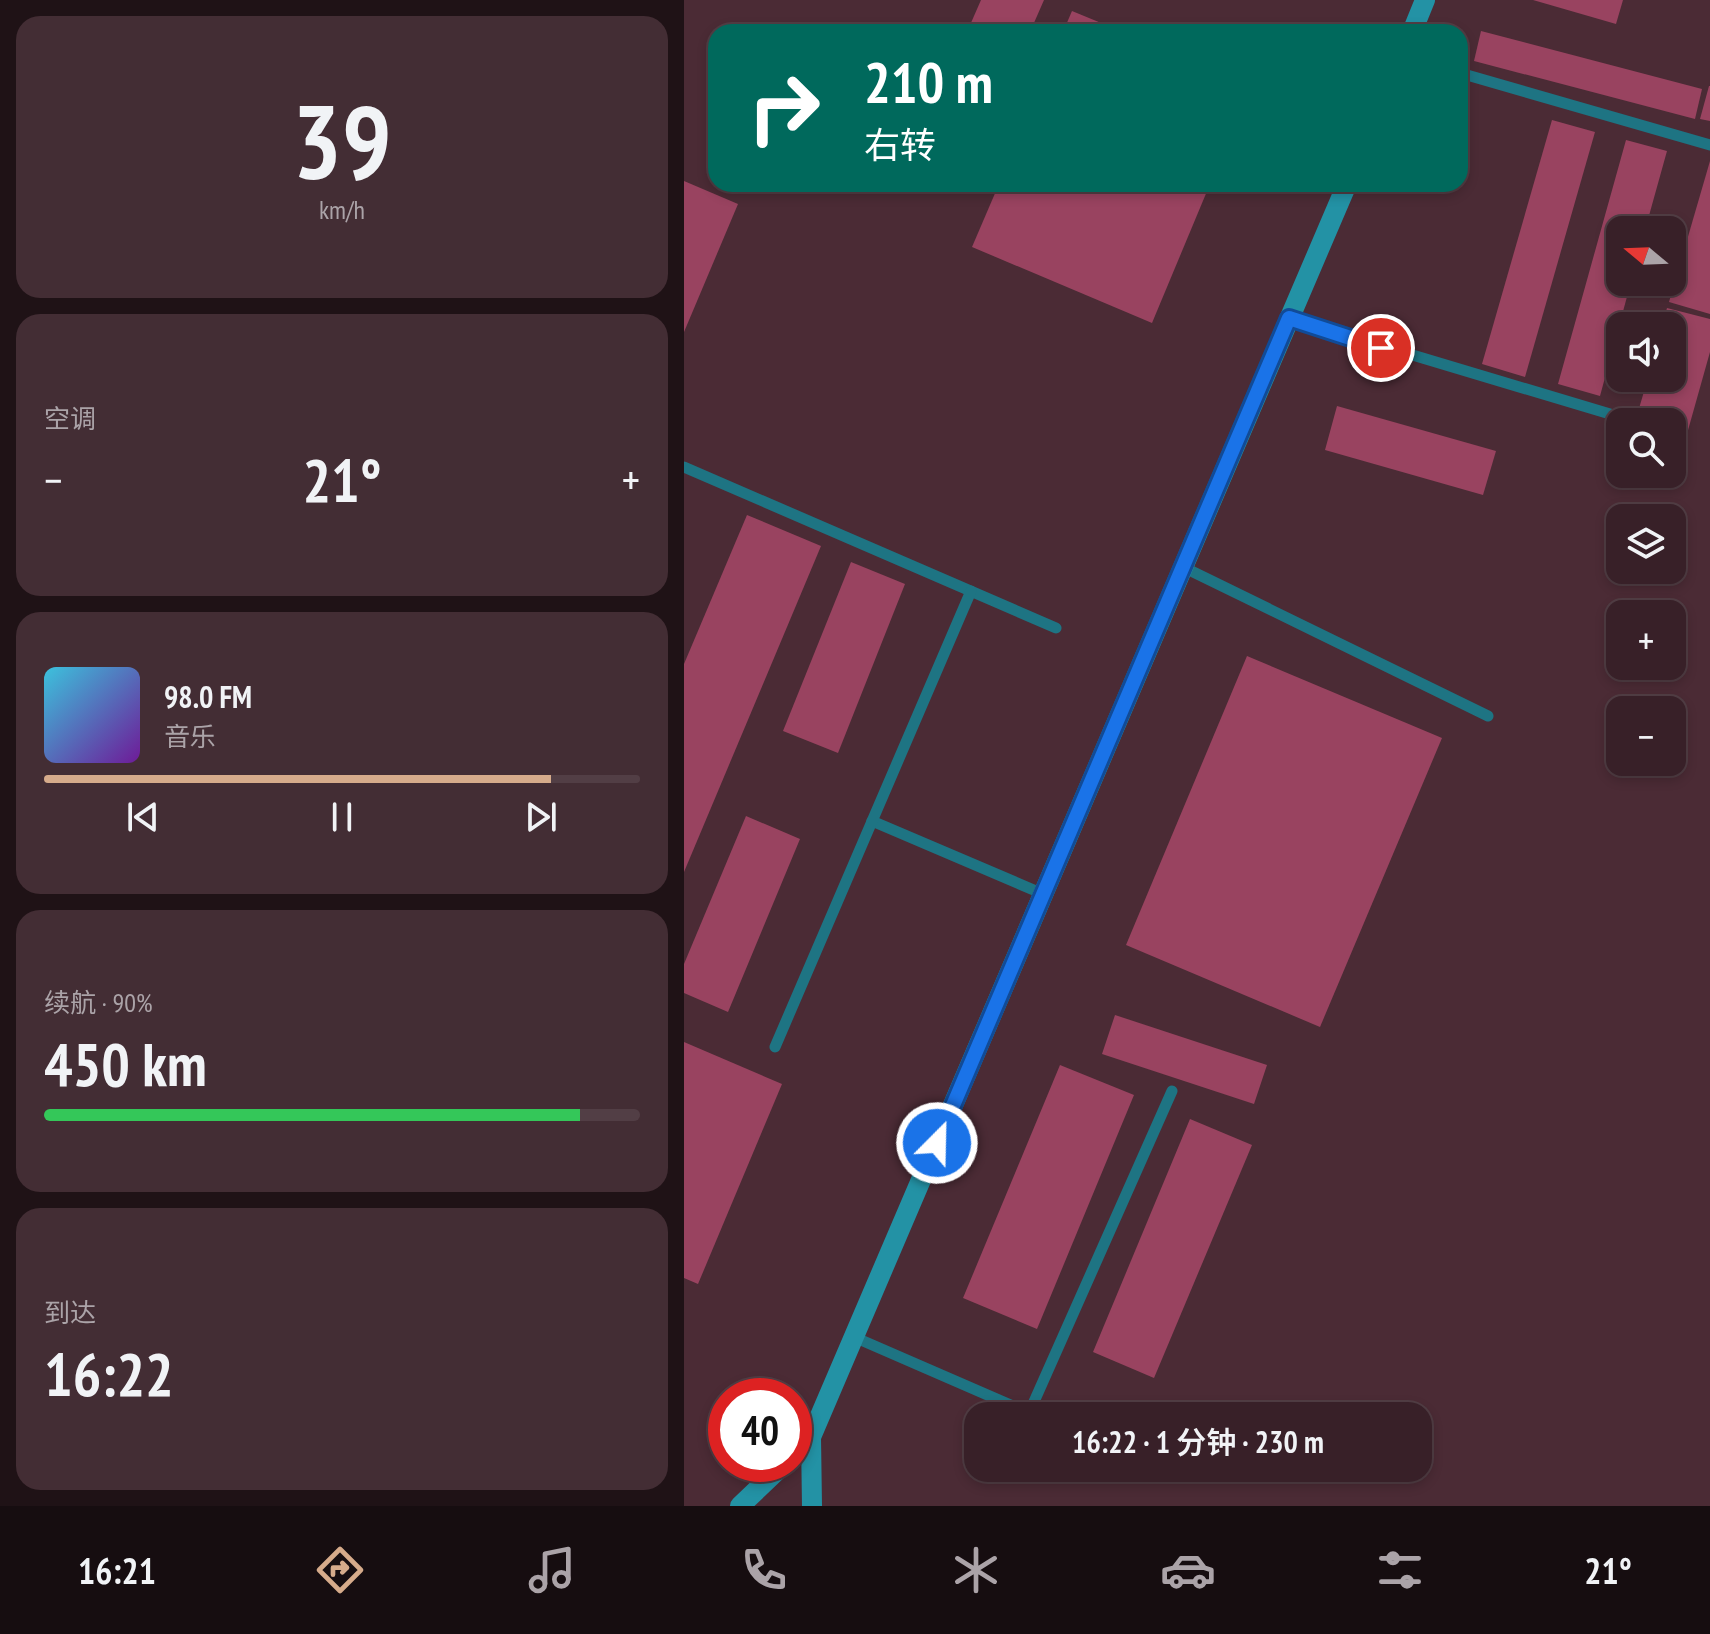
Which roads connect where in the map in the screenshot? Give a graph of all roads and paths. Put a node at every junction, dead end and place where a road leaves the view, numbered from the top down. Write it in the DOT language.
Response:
graph roads {
  1 [pos="1425,0"];
  2 [pos="1415,24"];
  3 [pos="1468,75"];
  4 [pos="1710,145"];
  5 [pos="1344,192"];
  6 [pos="1289,318"];
  7 [pos="1606,413"];
  8 [pos="684,467"];
  9 [pos="1183,567"];
  10 [pos="971,591"];
  11 [pos="1056,628"];
  12 [pos="1488,716"];
  13 [pos="872,821"];
  14 [pos="1043,894"];
  15 [pos="775,1047"];
  16 [pos="1172,1091"];
  17 [pos="854,1337"];
  18 [pos="812,1435"];
  19 [pos="765,1482"];
  20 [pos="812,1482"];
  21 [pos="740,1506"];
  22 [pos="812,1506"];
  1 -- 2 [label="street"];
  3 -- 4 [label="lane"];
  5 -- 6 [label="street"];
  6 -- 7 [label="lane"];
  6 -- 9 [label="street"];
  8 -- 10 [label="lane"];
  9 -- 12 [label="lane"];
  9 -- 14 [label="street"];
  10 -- 11 [label="lane"];
  10 -- 13 [label="lane"];
  13 -- 14 [label="lane"];
  13 -- 15 [label="lane"];
  14 -- 17 [label="street"];
  16 -- 17 [label="lane"];
  17 -- 18 [label="street"];
  19 -- 21 [label="street"];
  20 -- 22 [label="street"];
}
